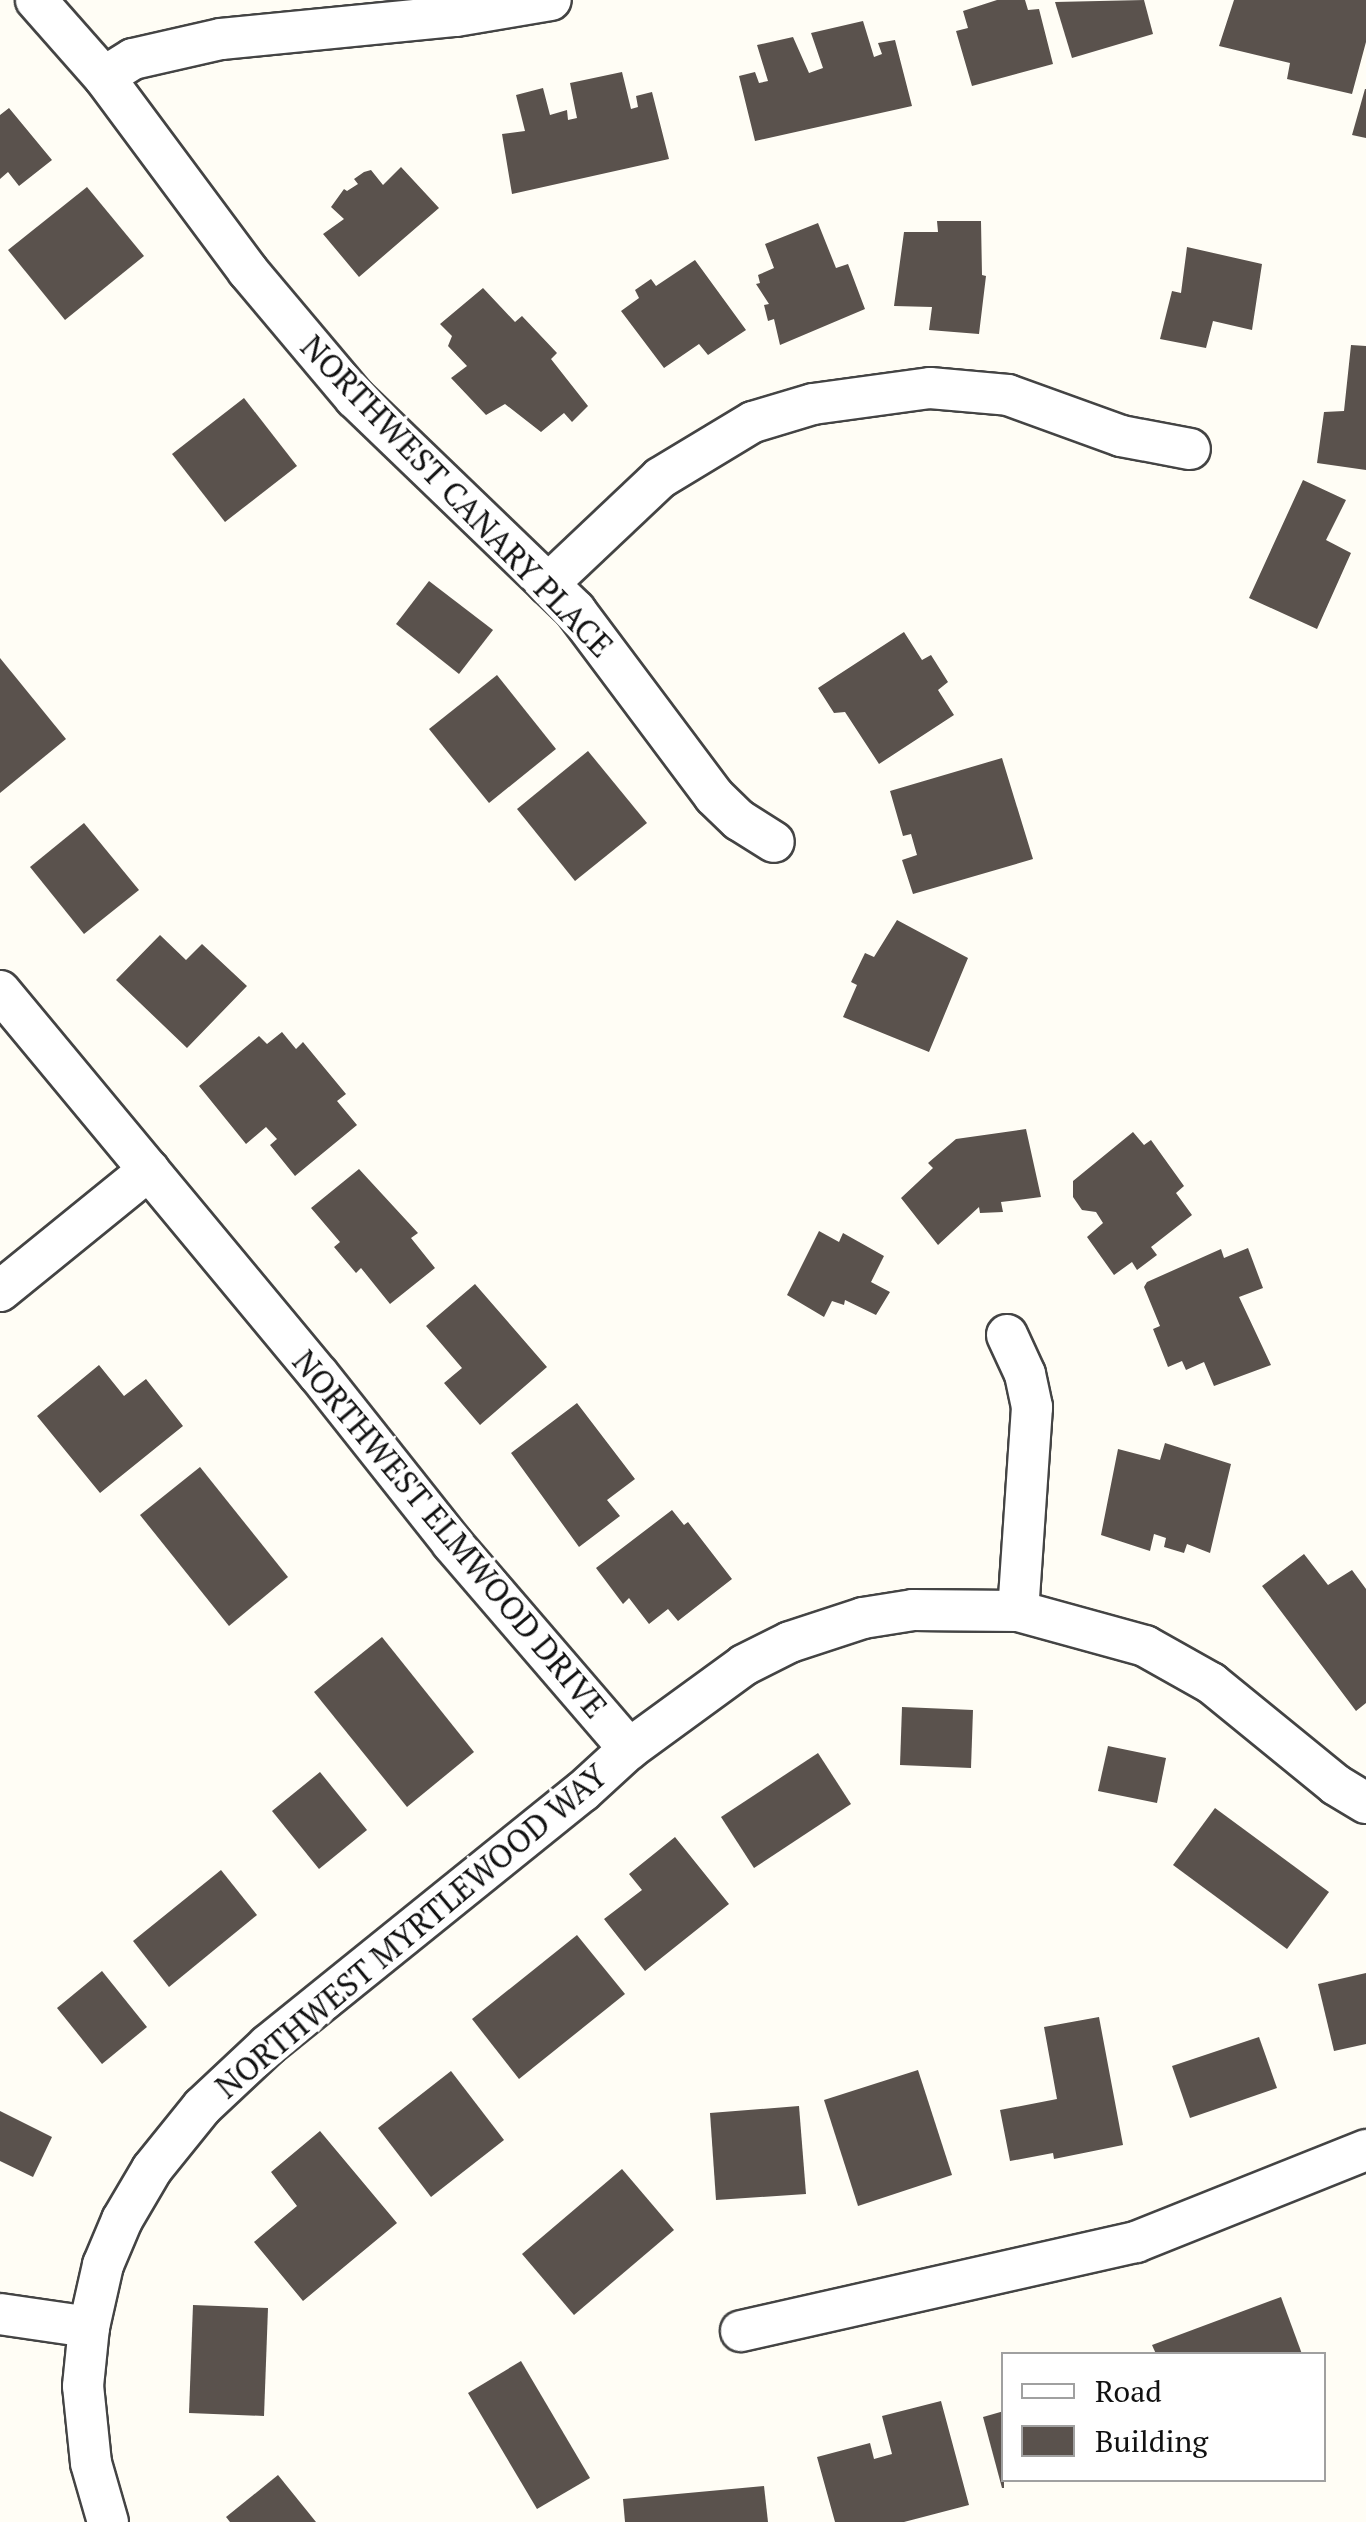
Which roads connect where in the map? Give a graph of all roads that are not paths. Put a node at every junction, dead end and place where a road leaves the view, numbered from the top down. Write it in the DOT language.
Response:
graph roads {
  1 [pos="36,0"];
  2 [pos="551,0"];
  3 [pos="104,77"];
  4 [pos="1190,448"];
  5 [pos="548,584"];
  6 [pos="774,842"];
  7 [pos="0,991"];
  8 [pos="149,1170"];
  9 [pos="0,1291"];
  10 [pos="1007,1335"];
  11 [pos="1018,1611"];
  12 [pos="629,1748"];
  13 [pos="1366,1803"];
  14 [pos="1366,2150"];
  15 [pos="0,2314"];
  16 [pos="88,2327"];
  17 [pos="741,2331"];
  18 [pos="108,2522"];
  1 -- 3 [label="street, NORTHWEST CANARY PLACE"];
  2 -- 3 [label="street"];
  3 -- 5 [label="street, NORTHWEST CANARY PLACE"];
  4 -- 5 [label="street"];
  5 -- 6 [label="street, NORTHWEST CANARY PLACE"];
  7 -- 8 [label="street, NORTHWEST ELMWOOD DRIVE"];
  8 -- 9 [label="street"];
  8 -- 12 [label="street, NORTHWEST ELMWOOD DRIVE"];
  10 -- 11 [label="street"];
  11 -- 12 [label="street, NORTHWEST ELMWOOD DRIVE"];
  11 -- 13 [label="street, NORTHWEST ELMWOOD DRIVE"];
  12 -- 16 [label="street, NORTHWEST MYRTLEWOOD WAY"];
  14 -- 17 [label="street"];
  15 -- 16 [label="street"];
  16 -- 18 [label="street, NORTHWEST MYRTLEWOOD WAY"];
}
